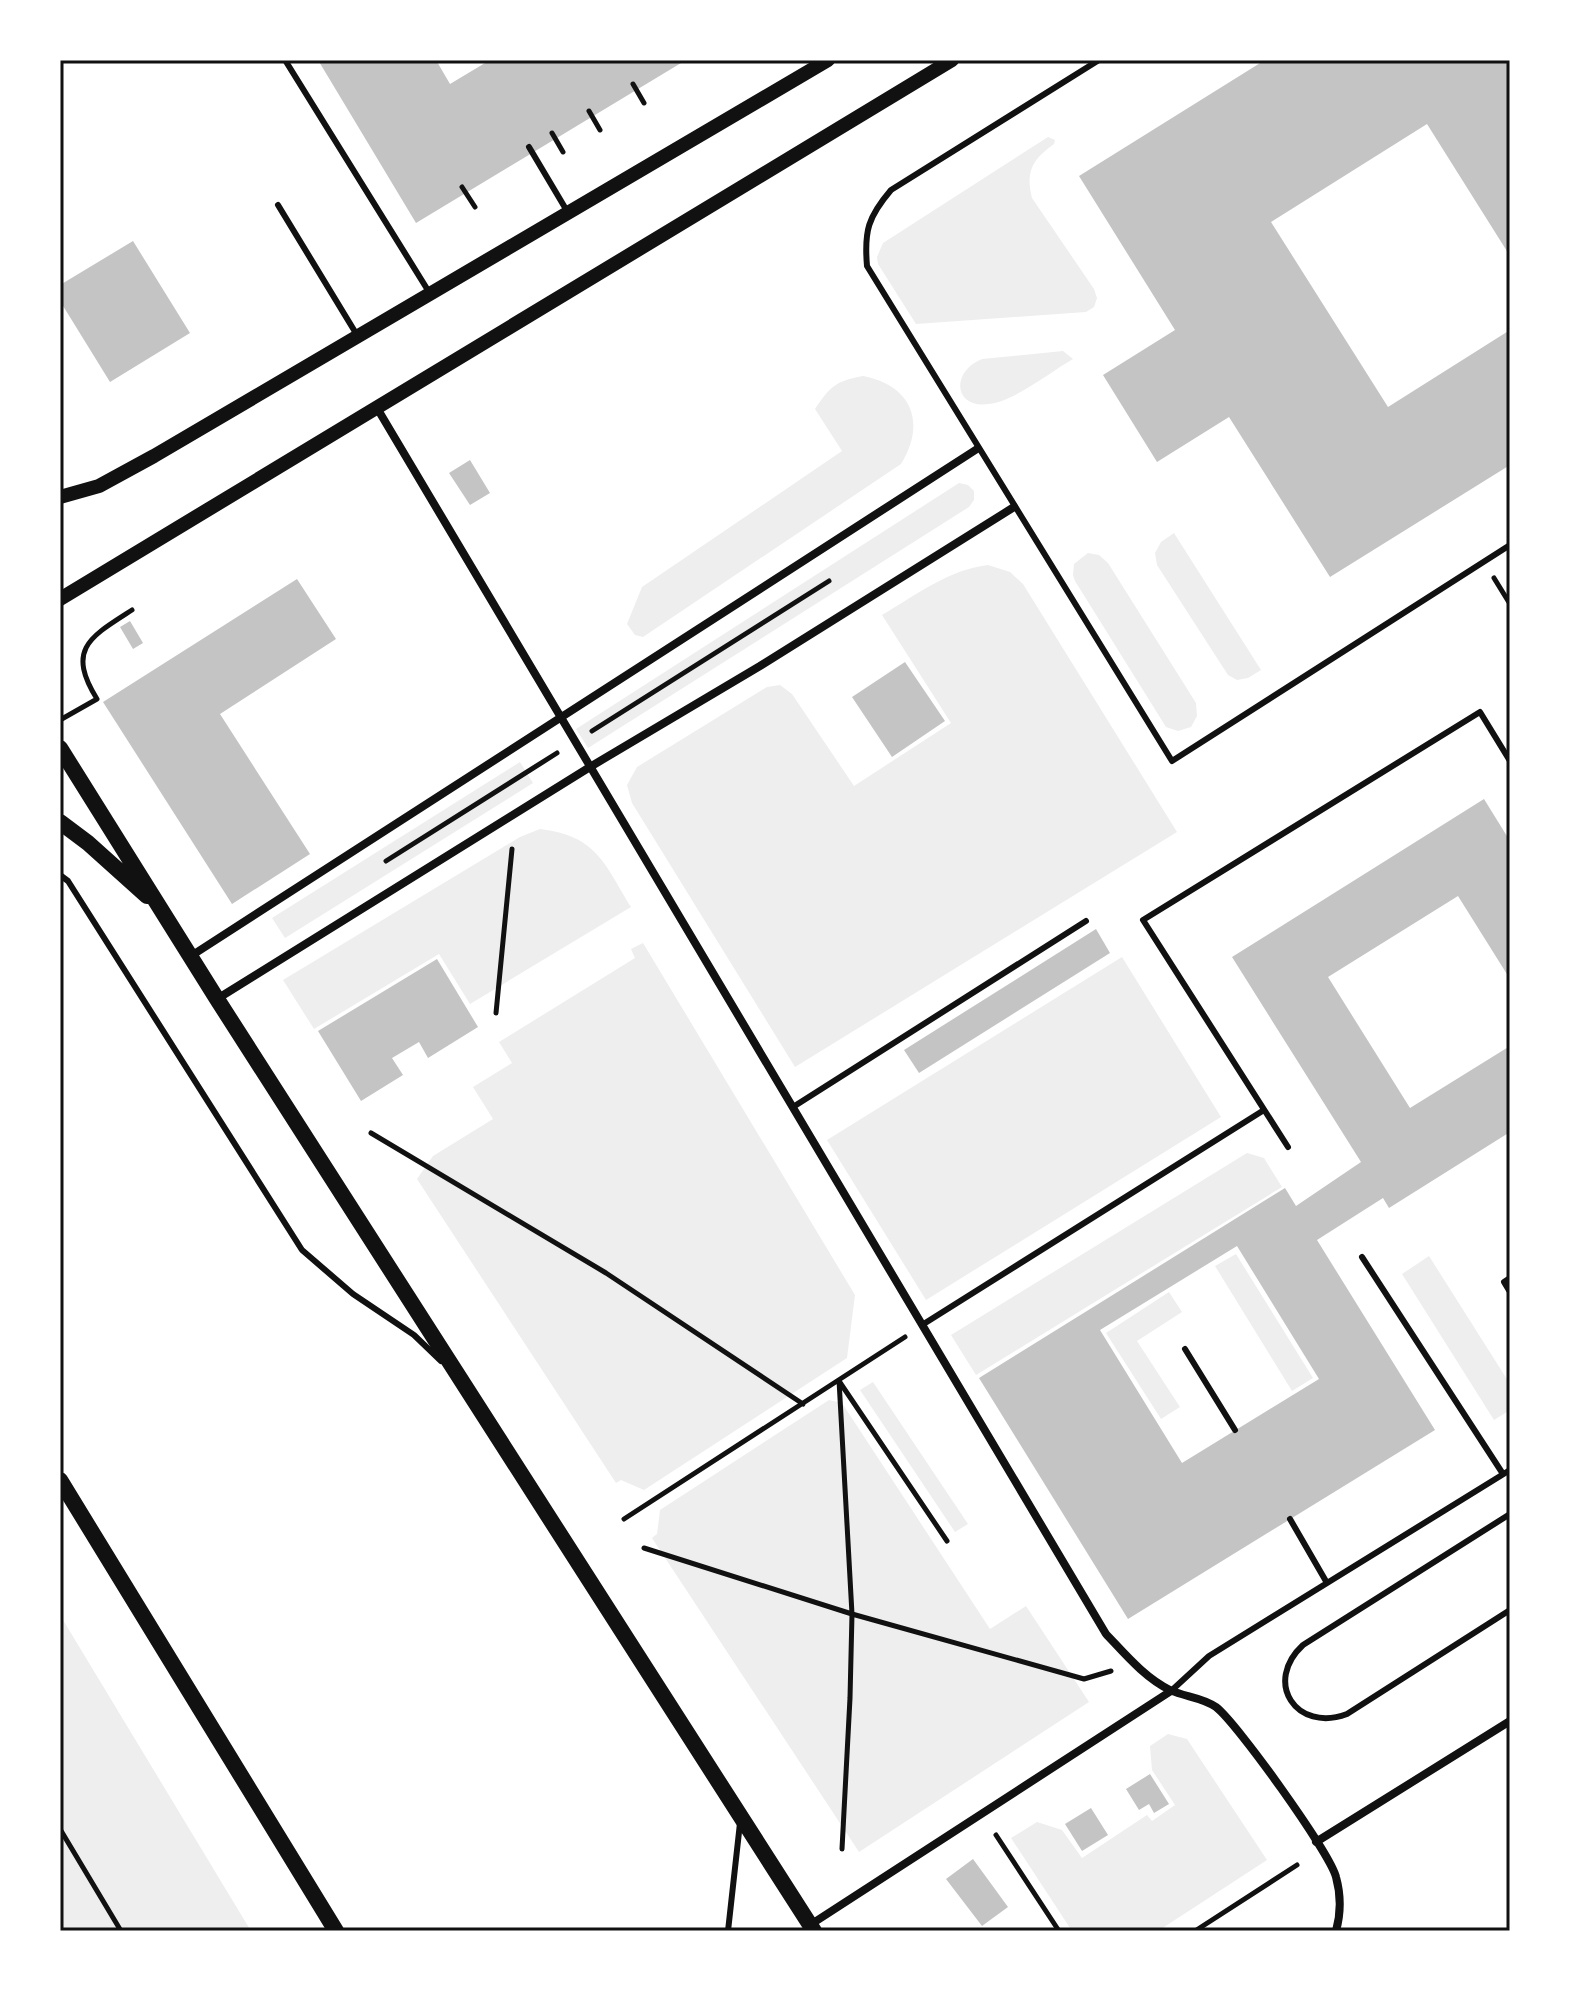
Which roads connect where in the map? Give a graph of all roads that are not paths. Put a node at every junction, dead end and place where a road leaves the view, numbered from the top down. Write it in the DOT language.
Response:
graph roads {
  1 [pos="285,60"];
  2 [pos="828,60"];
  3 [pos="952,60"];
  4 [pos="1099,60"];
  5 [pos="529,147"];
  6 [pos="278,205"];
  7 [pos="567,211"];
  8 [pos="429,292"];
  9 [pos="357,335"];
  10 [pos="377,408"];
  11 [pos="977,449"];
  12 [pos="60,497"];
  13 [pos="1014,507"];
  14 [pos="1510,545"];
  15 [pos="60,599"];
  16 [pos="560,718"];
  17 [pos="60,748"];
  18 [pos="1510,761"];
  19 [pos="590,767"];
  20 [pos="60,822"];
  21 [pos="60,875"];
  22 [pos="164,912"];
  23 [pos="1086,921"];
  24 [pos="191,956"];
  25 [pos="217,999"];
  26 [pos="793,1107"];
  27 [pos="1264,1110"];
  28 [pos="1288,1147"];
  29 [pos="1362,1257"];
  30 [pos="1510,1278"];
  31 [pos="1510,1292"];
  32 [pos="922,1325"];
  33 [pos="1185,1349"];
  34 [pos="461,1380"];
  35 [pos="1235,1430"];
  36 [pos="1507,1472"];
  37 [pos="60,1480"];
  38 [pos="1510,1514"];
  39 [pos="1290,1519"];
  40 [pos="1327,1583"];
  41 [pos="1510,1610"];
  42 [pos="1171,1691"];
  43 [pos="1510,1721"];
  44 [pos="741,1817"];
  45 [pos="1316,1842"];
  46 [pos="812,1929"];
  47 [pos="336,1931"];
  48 [pos="728,1931"];
  49 [pos="1336,1931"];
  1 -- 8 [label="lane"];
  2 -- 7 [label="street"];
  3 -- 10 [label="street"];
  4 -- 11 [label="lane"];
  5 -- 7 [label="lane"];
  6 -- 9 [label="lane"];
  7 -- 8 [label="street"];
  8 -- 9 [label="street"];
  9 -- 12 [label="street"];
  10 -- 15 [label="street"];
  10 -- 16 [label="street"];
  11 -- 13 [label="lane"];
  11 -- 16 [label="street"];
  13 -- 14 [label="lane"];
  13 -- 19 [label="street"];
  16 -- 19 [label="street"];
  16 -- 24 [label="street"];
  17 -- 22 [label="main road"];
  18 -- 27 [label="lane"];
  19 -- 25 [label="street"];
  19 -- 26 [label="street"];
  20 -- 22 [label="main road"];
  21 -- 34 [label="lane"];
  22 -- 24 [label="main road"];
  23 -- 26 [label="lane"];
  24 -- 25 [label="main road"];
  25 -- 34 [label="main road"];
  26 -- 32 [label="street"];
  27 -- 28 [label="lane"];
  27 -- 32 [label="lane"];
  29 -- 36 [label="lane"];
  30 -- 31 [label="lane"];
  32 -- 42 [label="street"];
  33 -- 35 [label="lane"];
  34 -- 44 [label="main road"];
  36 -- 40 [label="lane"];
  37 -- 47 [label="main road"];
  38 -- 41 [label="lane"];
  39 -- 40 [label="lane"];
  40 -- 42 [label="lane"];
  42 -- 45 [label="street"];
  42 -- 46 [label="street"];
  43 -- 45 [label="street"];
  44 -- 46 [label="main road"];
  44 -- 48 [label="lane"];
  45 -- 49 [label="street"];
}
